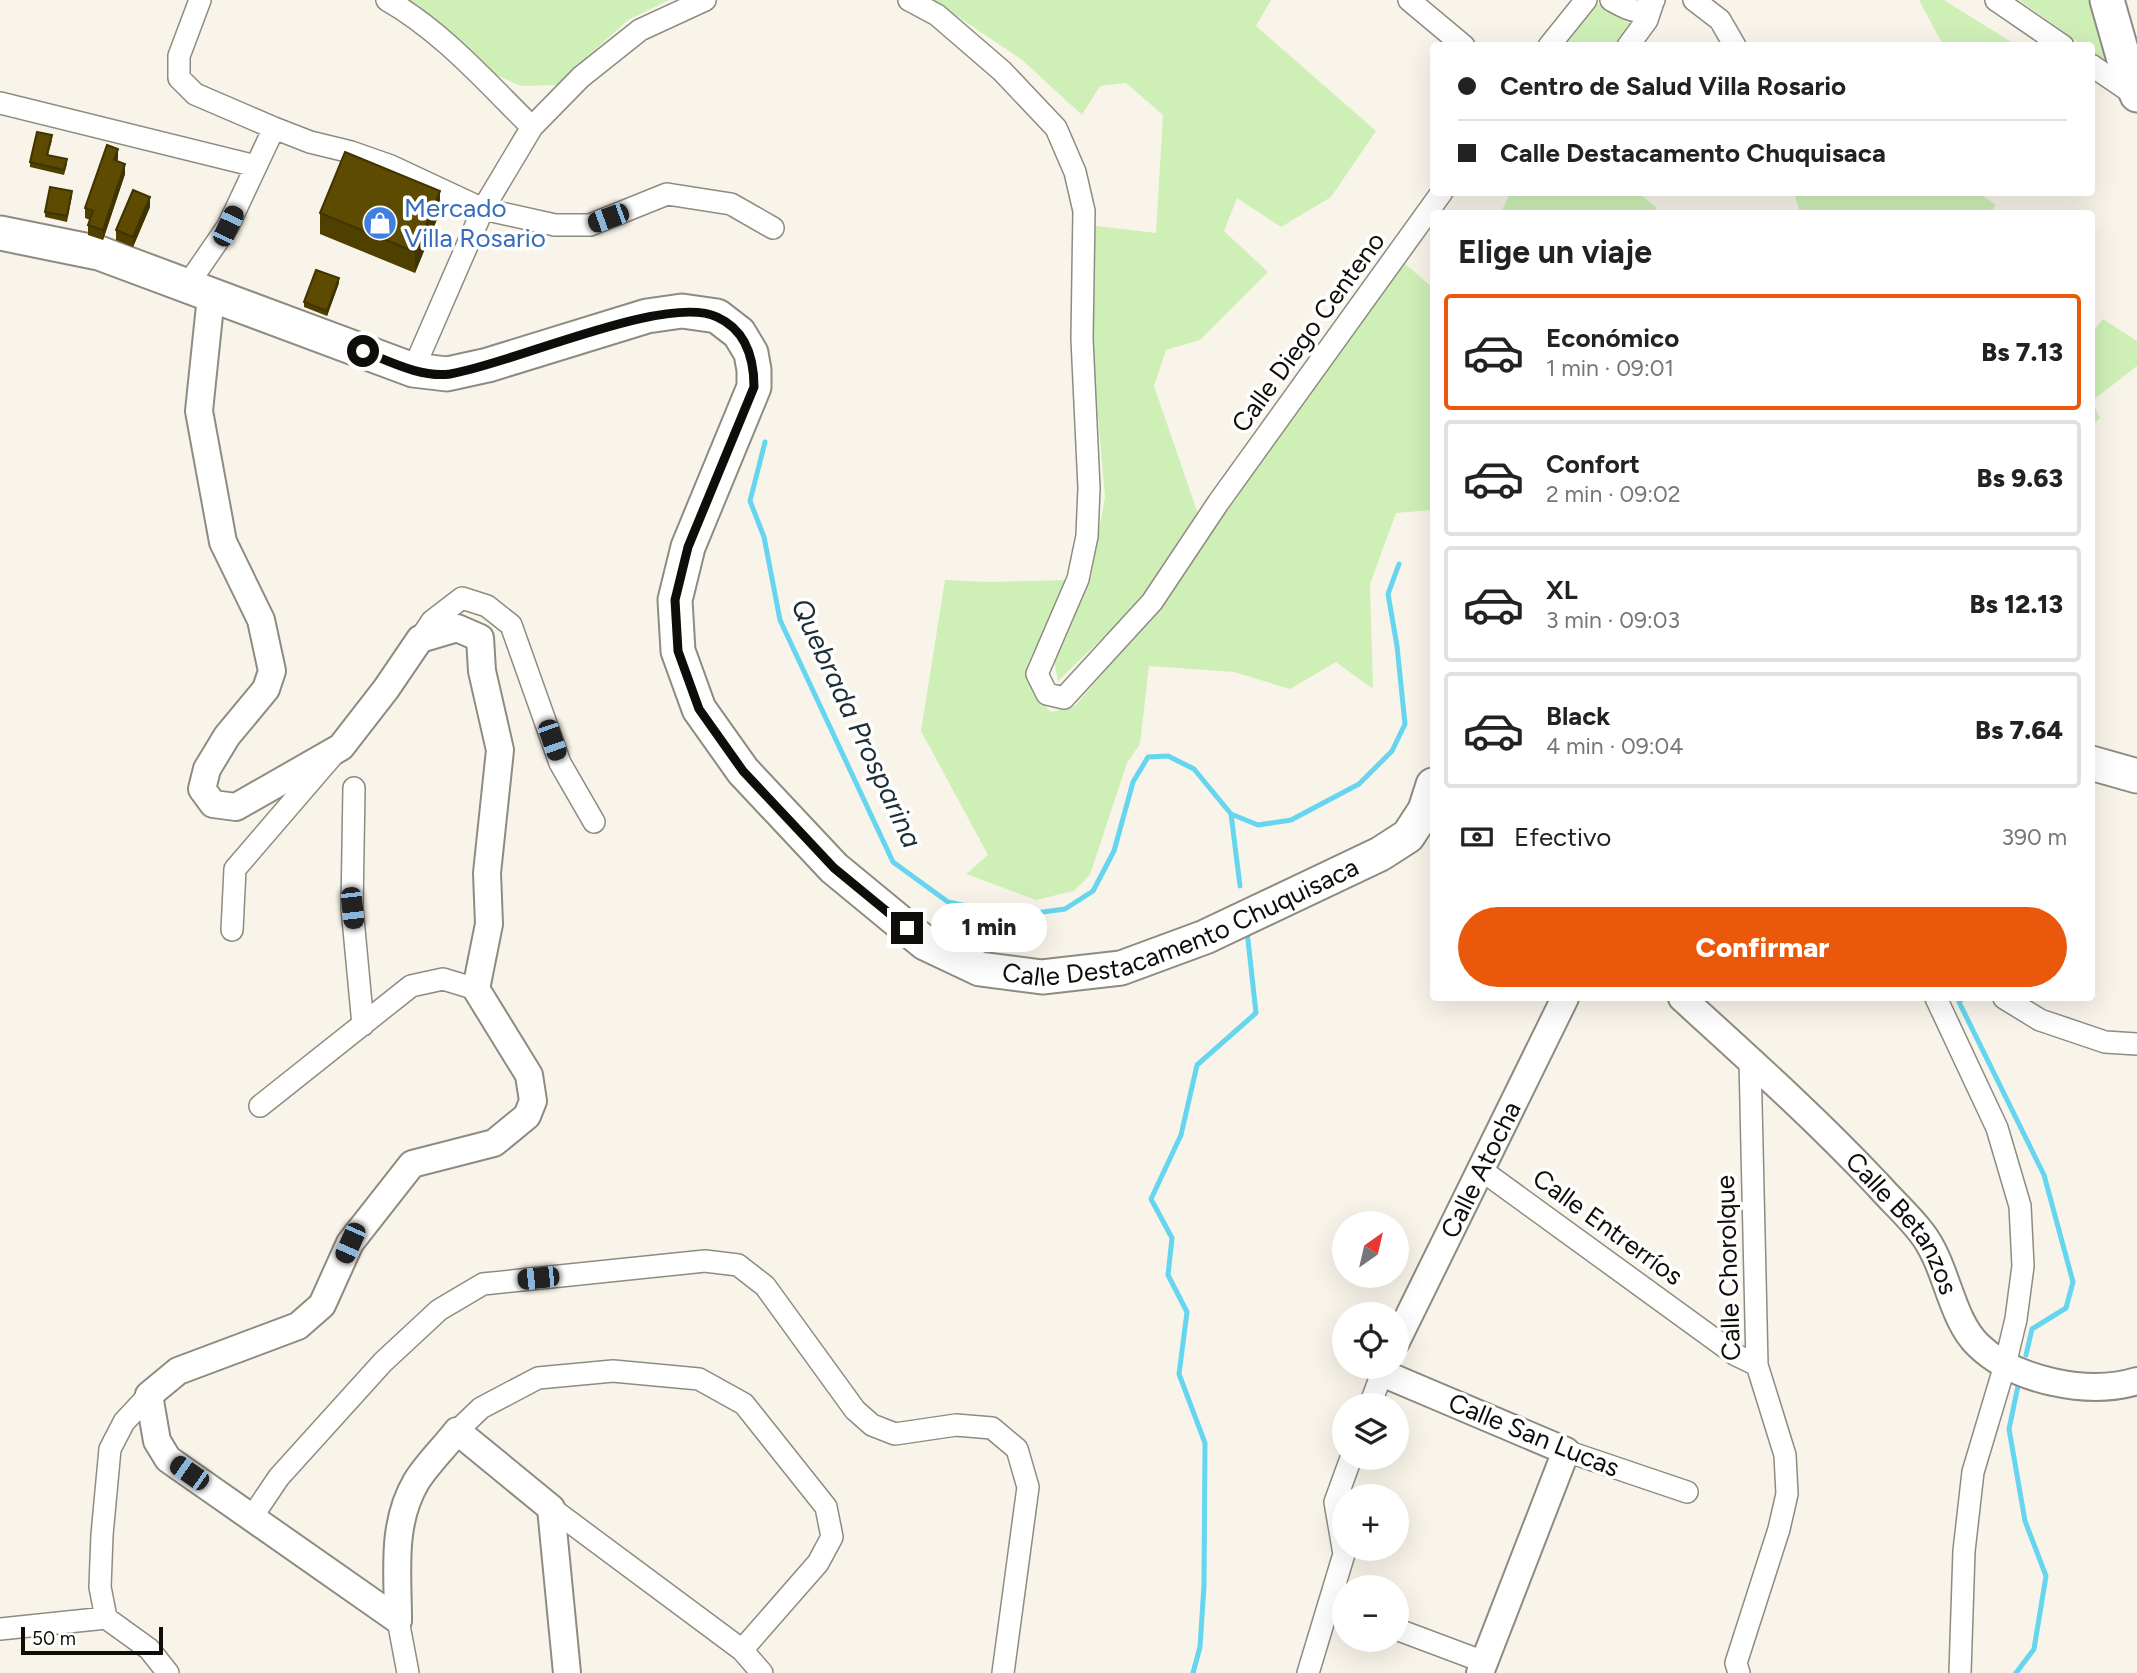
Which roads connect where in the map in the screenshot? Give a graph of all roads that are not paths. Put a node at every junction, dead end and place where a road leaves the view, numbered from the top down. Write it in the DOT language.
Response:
graph roads {
  1 [pos="201,0"];
  2 [pos="387,0"];
  3 [pos="705,0"];
  4 [pos="909,0"];
  5 [pos="1409,0"];
  6 [pos="1586,0"];
  7 [pos="1694,0"];
  8 [pos="1996,0"];
  9 [pos="2107,0"];
  10 [pos="2130,0"];
  11 [pos="1653,2"];
  12 [pos="1619,3"];
  13 [pos="2137,22"];
  14 [pos="1459,42"];
  15 [pos="1552,42"];
  16 [pos="1631,42"];
  17 [pos="1733,42"];
  18 [pos="2057,42"];
  19 [pos="2130,58"];
  20 [pos="2095,68"];
  21 [pos="2137,96"];
  22 [pos="0,103"];
  23 [pos="532,127"];
  24 [pos="274,128"];
  25 [pos="256,166"];
  26 [pos="1439,196"];
  27 [pos="483,209"];
  28 [pos="773,228"];
  29 [pos="0,233"];
  30 [pos="198,291"];
  31 [pos="414,370"];
  32 [pos="420,639"];
  33 [pos="341,747"];
  34 [pos="2095,765"];
  35 [pos="2137,776"];
  36 [pos="354,788"];
  37 [pos="1430,794"];
  38 [pos="594,822"];
  39 [pos="232,930"];
  40 [pos="477,989"];
  41 [pos="1564,1001"];
  42 [pos="1685,1001"];
  43 [pos="1937,1001"];
  44 [pos="2009,1001"];
  45 [pos="363,1025"];
  46 [pos="2137,1044"];
  47 [pos="1750,1060"];
  48 [pos="260,1106"];
  49 [pos="1480,1169"];
  50 [pos="1409,1315"];
  51 [pos="1757,1365"];
  52 [pos="2005,1365"];
  53 [pos="1403,1379"];
  54 [pos="2137,1381"];
  55 [pos="149,1395"];
  56 [pos="457,1431"];
  57 [pos="1566,1451"];
  58 [pos="1347,1470"];
  59 [pos="1687,1492"];
  60 [pos="551,1508"];
  61 [pos="252,1517"];
  62 [pos="106,1618"];
  63 [pos="398,1620"];
  64 [pos="0,1629"];
  65 [pos="1409,1635"];
  66 [pos="742,1650"];
  67 [pos="1482,1667"];
  68 [pos="168,1673"];
  69 [pos="408,1673"];
  70 [pos="567,1673"];
  71 [pos="762,1673"];
  72 [pos="1003,1673"];
  73 [pos="1308,1673"];
  74 [pos="1739,1673"];
  75 [pos="1960,1673"];
  1 -- 24 [label="street"];
  2 -- 23 [label="street"];
  3 -- 23 [label="street"];
  4 -- 26 [label="street, Calle Diego Centeno"];
  5 -- 14 [label="street"];
  6 -- 15 [label="street"];
  7 -- 17 [label="street"];
  8 -- 18 [label="street"];
  9 -- 19 [label="main road"];
  10 -- 13 [label="main road"];
  11 -- 12 [label="street"];
  11 -- 16 [label="street"];
  19 -- 21 [label="main road"];
  20 -- 21 [label="street"];
  22 -- 25 [label="street"];
  23 -- 27 [label="street"];
  24 -- 25 [label="street"];
  24 -- 27 [label="street"];
  25 -- 30 [label="street"];
  27 -- 28 [label="street"];
  27 -- 31 [label="street"];
  29 -- 30 [label="main road, Calle Destacamento Chuquisaca"];
  30 -- 31 [label="main road, Calle Destacamento Chuquisaca"];
  30 -- 33 [label="street"];
  31 -- 37 [label="main road, Calle Destacamento Chuquisaca"];
  32 -- 33 [label="street"];
  32 -- 38 [label="street"];
  32 -- 40 [label="street"];
  33 -- 39 [label="street"];
  34 -- 35 [label="main road"];
  36 -- 45 [label="street"];
  40 -- 45 [label="street"];
  40 -- 55 [label="street"];
  41 -- 49 [label="street, Calle Atocha"];
  42 -- 47 [label="street, Calle Betanzos"];
  43 -- 52 [label="street"];
  44 -- 46 [label="street"];
  45 -- 48 [label="street"];
  47 -- 51 [label="street, Calle Chorolque"];
  47 -- 52 [label="street, Calle Betanzos"];
  49 -- 50 [label="street, Calle Atocha"];
  49 -- 51 [label="street, Calle Entrerríos"];
  51 -- 74 [label="street, Calle Chorolque"];
  52 -- 54 [label="street, Calle Betanzos"];
  52 -- 75 [label="street"];
  53 -- 57 [label="street, Calle San Lucas"];
  55 -- 61 [label="street"];
  55 -- 62 [label="street"];
  56 -- 60 [label="street"];
  56 -- 63 [label="street"];
  56 -- 66 [label="street"];
  57 -- 59 [label="street, Calle San Lucas"];
  57 -- 67 [label="street"];
  58 -- 73 [label="street"];
  60 -- 66 [label="street"];
  60 -- 70 [label="street"];
  61 -- 63 [label="street"];
  61 -- 72 [label="street"];
  62 -- 64 [label="street"];
  62 -- 68 [label="street"];
  63 -- 69 [label="street"];
  65 -- 67 [label="street"];
  66 -- 71 [label="street"];
}
